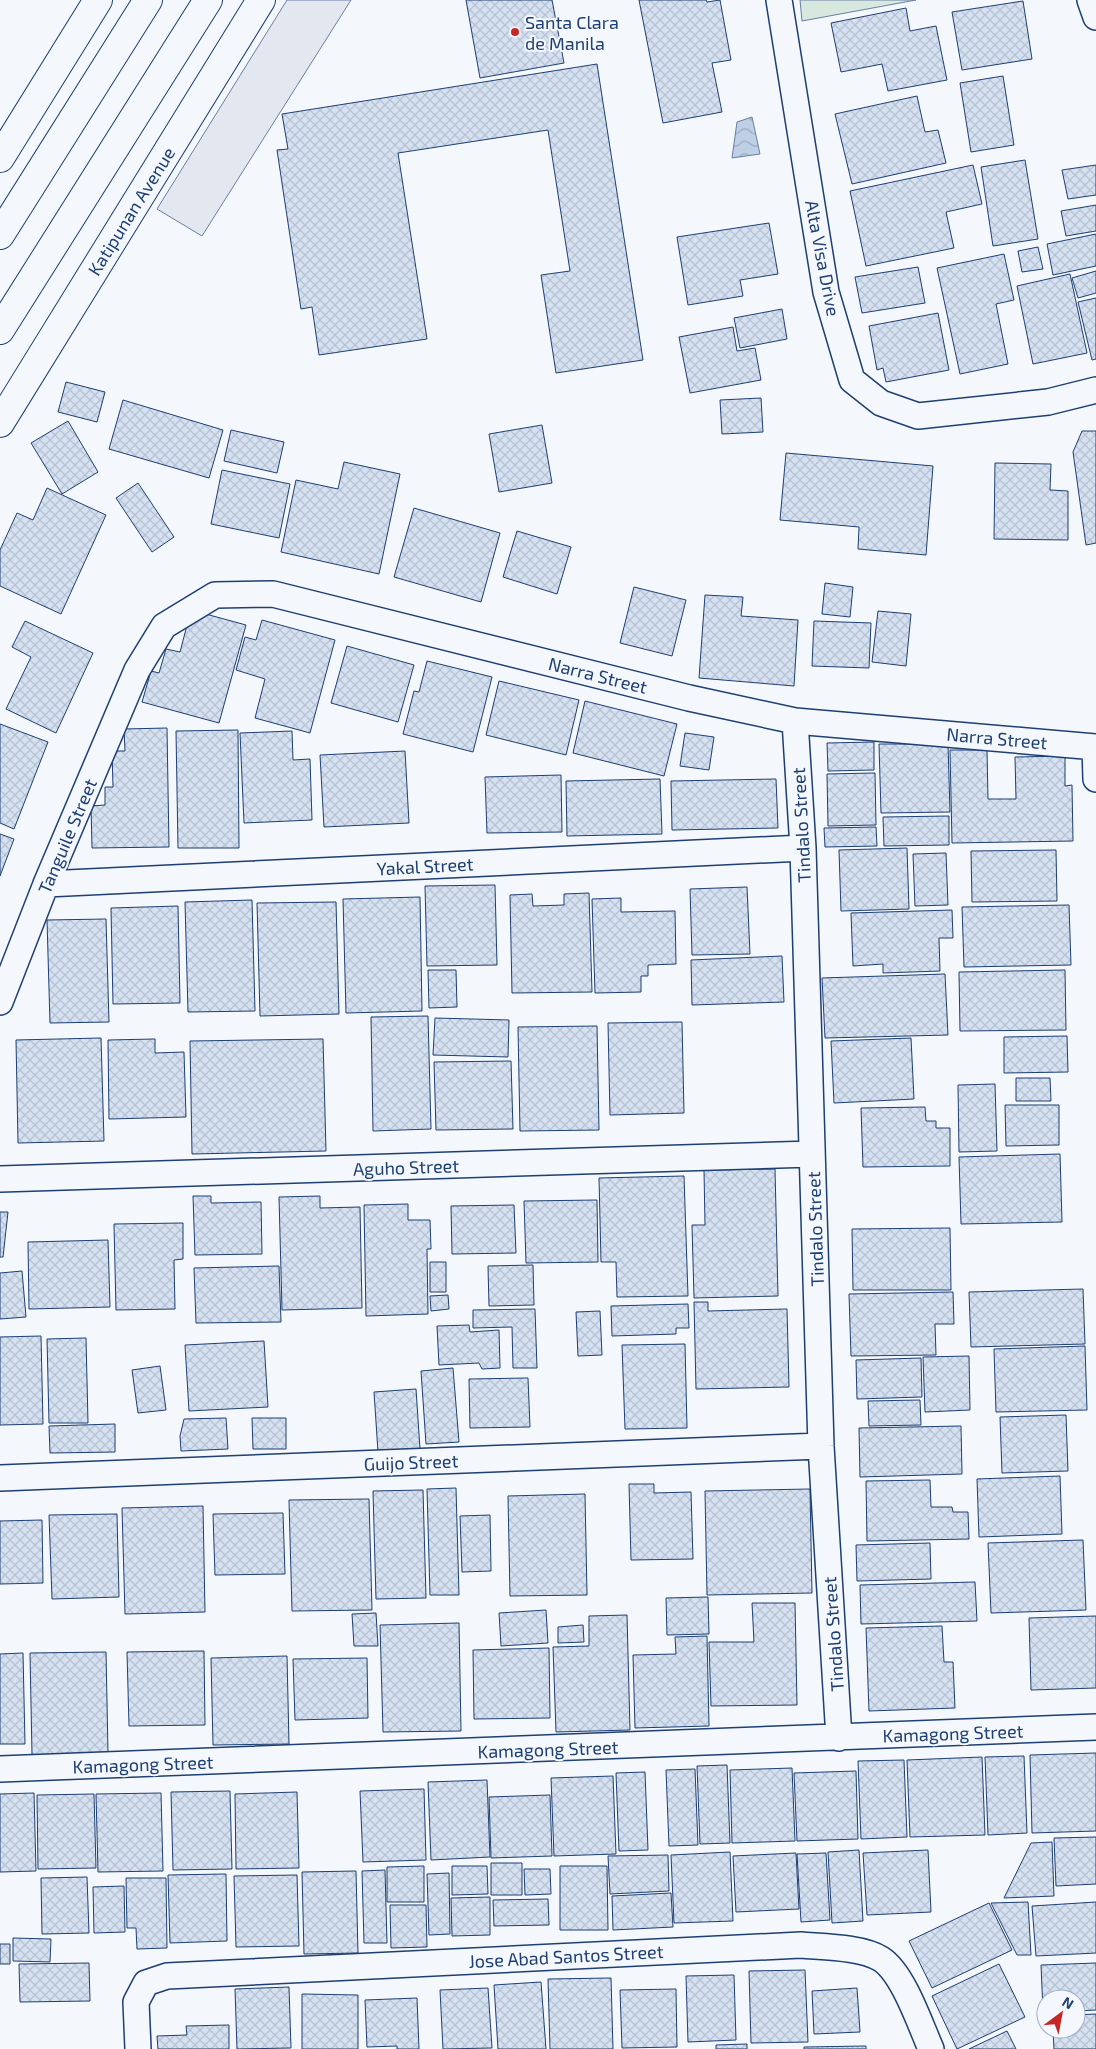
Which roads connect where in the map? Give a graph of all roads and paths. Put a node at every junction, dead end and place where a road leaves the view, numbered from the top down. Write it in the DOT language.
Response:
graph roads {
  1 [pos="98,0"];
  2 [pos="148,0"];
  3 [pos="208,0"];
  4 [pos="261,0"];
  5 [pos="779,0"];
  6 [pos="1090,0"];
  7 [pos="1096,17"];
  8 [pos="0,158"];
  9 [pos="0,235"];
  10 [pos="0,330"];
  11 [pos="1096,390"];
  12 [pos="0,423"];
  13 [pos="137,670"];
  14 [pos="795,721"];
  15 [pos="1096,747"];
  16 [pos="1096,779"];
  17 [pos="803,848"];
  18 [pos="46,884"];
  19 [pos="0,1002"];
  20 [pos="812,1154"];
  21 [pos="0,1179"];
  22 [pos="821,1446"];
  23 [pos="0,1478"];
  24 [pos="1096,1727"];
  25 [pos="839,1738"];
  26 [pos="0,1769"];
  27 [pos="138,2049"];
  28 [pos="931,2049"];
  1 -- 8 [label="main road"];
  2 -- 9 [label="main road"];
  3 -- 10 [label="main road"];
  4 -- 12 [label="main road, Katipunan Avenue"];
  5 -- 11 [label="street, Alta Visa Drive"];
  6 -- 7 [label="street"];
  13 -- 14 [label="street, Narra Street"];
  13 -- 18 [label="street, Tanguile Street"];
  14 -- 15 [label="street, Narra Street"];
  14 -- 17 [label="street, Tindalo Street"];
  15 -- 16 [label="street"];
  17 -- 18 [label="street, Yakal Street"];
  17 -- 20 [label="street, Tindalo Street"];
  18 -- 19 [label="street, Tanguile Street"];
  20 -- 21 [label="street, Aguho Street"];
  20 -- 22 [label="street, Tindalo Street"];
  22 -- 23 [label="street, Guijo Street"];
  22 -- 25 [label="street, Tindalo Street"];
  24 -- 25 [label="street, Kamagong Street"];
  25 -- 26 [label="street, Kamagong Street"];
  27 -- 28 [label="street, Jose Abad Santos Street"];
}
